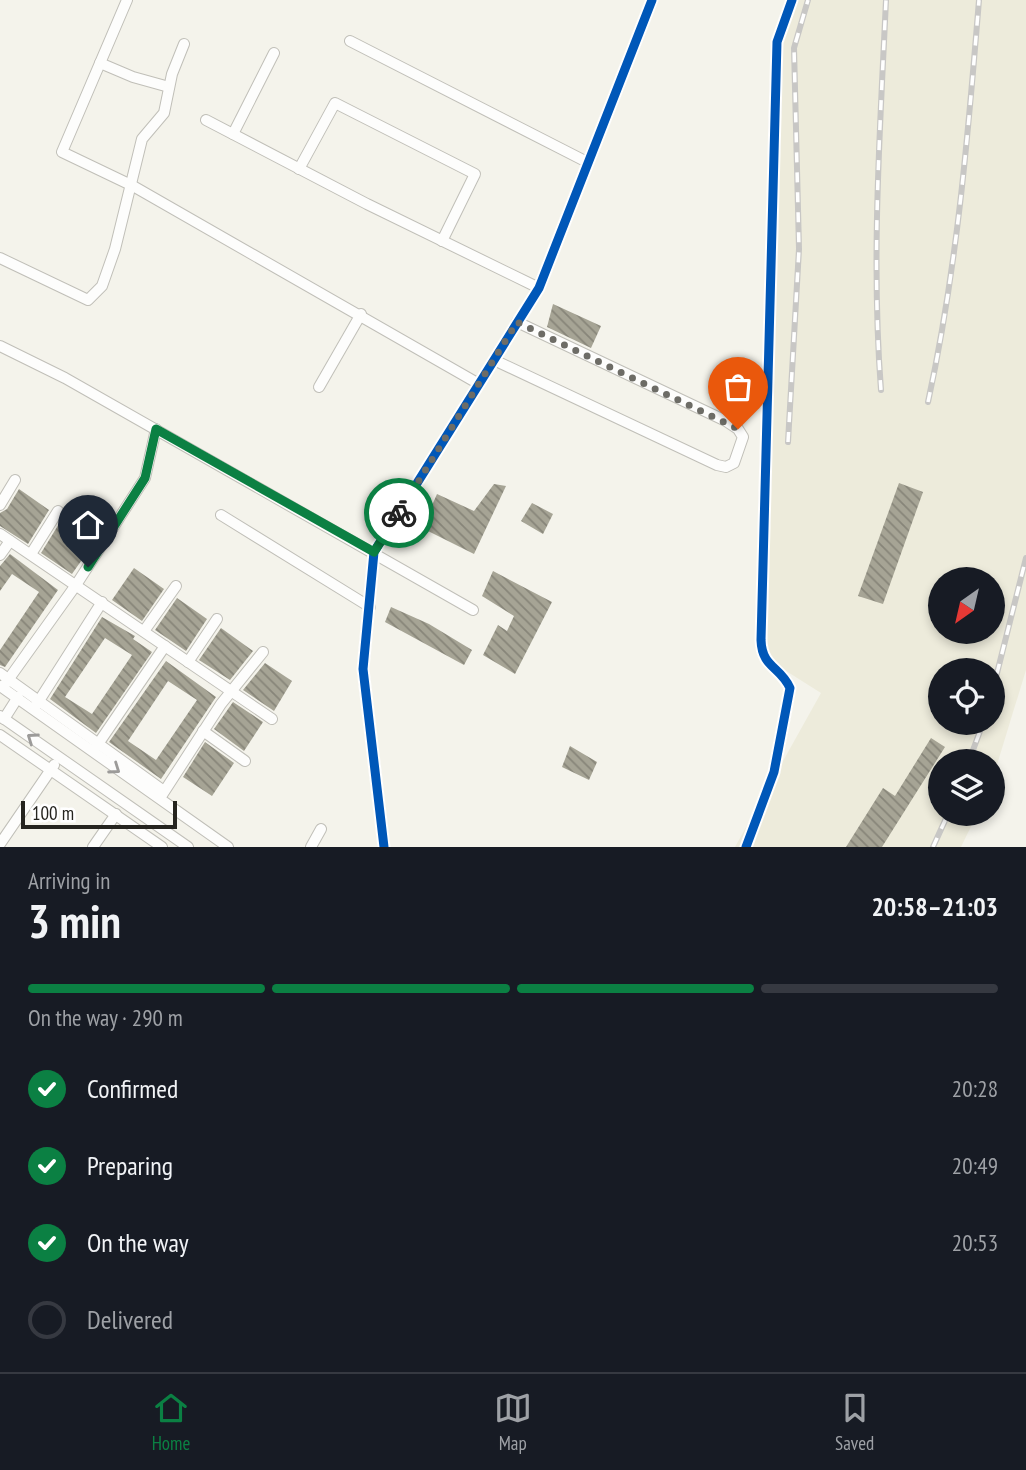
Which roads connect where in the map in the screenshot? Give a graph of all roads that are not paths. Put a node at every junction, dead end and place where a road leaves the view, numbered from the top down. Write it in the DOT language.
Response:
graph roads {
  1 [pos="127,0"];
  2 [pos="652,0"];
  3 [pos="792,0"];
  4 [pos="350,41"];
  5 [pos="184,44"];
  6 [pos="274,53"];
  7 [pos="100,63"];
  8 [pos="169,87"];
  9 [pos="206,120"];
  10 [pos="233,134"];
  11 [pos="587,162"];
  12 [pos="299,169"];
  13 [pos="133,186"];
  14 [pos="442,241"];
  15 [pos="0,258"];
  16 [pos="539,288"];
  17 [pos="361,314"];
  18 [pos="517,322"];
  19 [pos="0,346"];
  20 [pos="494,360"];
  21 [pos="479,384"];
  22 [pos="319,387"];
  23 [pos="156,429"];
  24 [pos="15,480"];
  25 [pos="0,505"];
  26 [pos="58,511"];
  27 [pos="222,515"];
  28 [pos="0,534"];
  29 [pos="10,541"];
  30 [pos="374,552"];
  31 [pos="31,554"];
  32 [pos="0,555"];
  33 [pos="76,585"];
  34 [pos="176,586"];
  35 [pos="102,602"];
  36 [pos="370,607"];
  37 [pos="473,610"];
  38 [pos="217,620"];
  39 [pos="144,631"];
  40 [pos="165,646"];
  41 [pos="263,652"];
  42 [pos="188,662"];
  43 [pos="3,681"];
  44 [pos="231,692"];
  45 [pos="18,697"];
  46 [pos="36,705"];
  47 [pos="2,718"];
  48 [pos="272,719"];
  49 [pos="203,731"];
  50 [pos="0,735"];
  51 [pos="96,748"];
  52 [pos="59,758"];
  53 [pos="245,761"];
  54 [pos="51,770"];
  55 [pos="162,796"];
  56 [pos="116,814"];
  57 [pos="321,830"];
  58 [pos="0,844"];
  59 [pos="93,847"];
  60 [pos="162,847"];
  61 [pos="188,847"];
  62 [pos="228,847"];
  63 [pos="311,847"];
  64 [pos="384,847"];
  65 [pos="746,847"];
  1 -- 7 [label="street"];
  2 -- 11 [label="street"];
  3 -- 65 [label="street"];
  4 -- 11 [label="street"];
  5 -- 8 [label="street"];
  6 -- 10 [label="street"];
  7 -- 8 [label="street"];
  7 -- 13 [label="street"];
  8 -- 13 [label="street"];
  9 -- 10 [label="street"];
  10 -- 12 [label="street"];
  11 -- 16 [label="street"];
  12 -- 14 [label="street"];
  12 -- 14 [label="street"];
  13 -- 15 [label="street"];
  13 -- 17 [label="street"];
  14 -- 16 [label="street"];
  16 -- 18 [label="street"];
  17 -- 21 [label="street"];
  17 -- 22 [label="street"];
  18 -- 20 [label="street"];
  18 -- 20 [label="street"];
  19 -- 23 [label="street"];
  20 -- 21 [label="street"];
  21 -- 30 [label="street"];
  23 -- 30 [label="street"];
  23 -- 33 [label="street"];
  24 -- 25 [label="street"];
  26 -- 31 [label="street"];
  27 -- 36 [label="street"];
  28 -- 29 [label="street"];
  29 -- 31 [label="street"];
  29 -- 32 [label="street"];
  30 -- 36 [label="street"];
  30 -- 37 [label="street"];
  31 -- 33 [label="street"];
  33 -- 35 [label="street"];
  33 -- 43 [label="street"];
  34 -- 39 [label="street"];
  35 -- 39 [label="street"];
  35 -- 46 [label="street"];
  36 -- 64 [label="street"];
  38 -- 42 [label="street"];
  39 -- 40 [label="street"];
  40 -- 42 [label="street"];
  40 -- 51 [label="street"];
  41 -- 44 [label="street"];
  42 -- 44 [label="street"];
  43 -- 45 [label="street"];
  43 -- 46 [label="street"];
  44 -- 48 [label="street"];
  44 -- 49 [label="street"];
  45 -- 46 [label="street"];
  45 -- 47 [label="street"];
  46 -- 51 [label="street"];
  52 -- 47 [label="street, one-way"];
  49 -- 53 [label="street"];
  49 -- 55 [label="street"];
  50 -- 54 [label="street"];
  51 -- 55 [label="street"];
  52 -- 54 [label="street"];
  52 -- 61 [label="street"];
  54 -- 56 [label="street"];
  54 -- 58 [label="street"];
  55 -- 62 [label="street"];
  56 -- 59 [label="street"];
  56 -- 60 [label="street"];
  57 -- 63 [label="street"];
}
